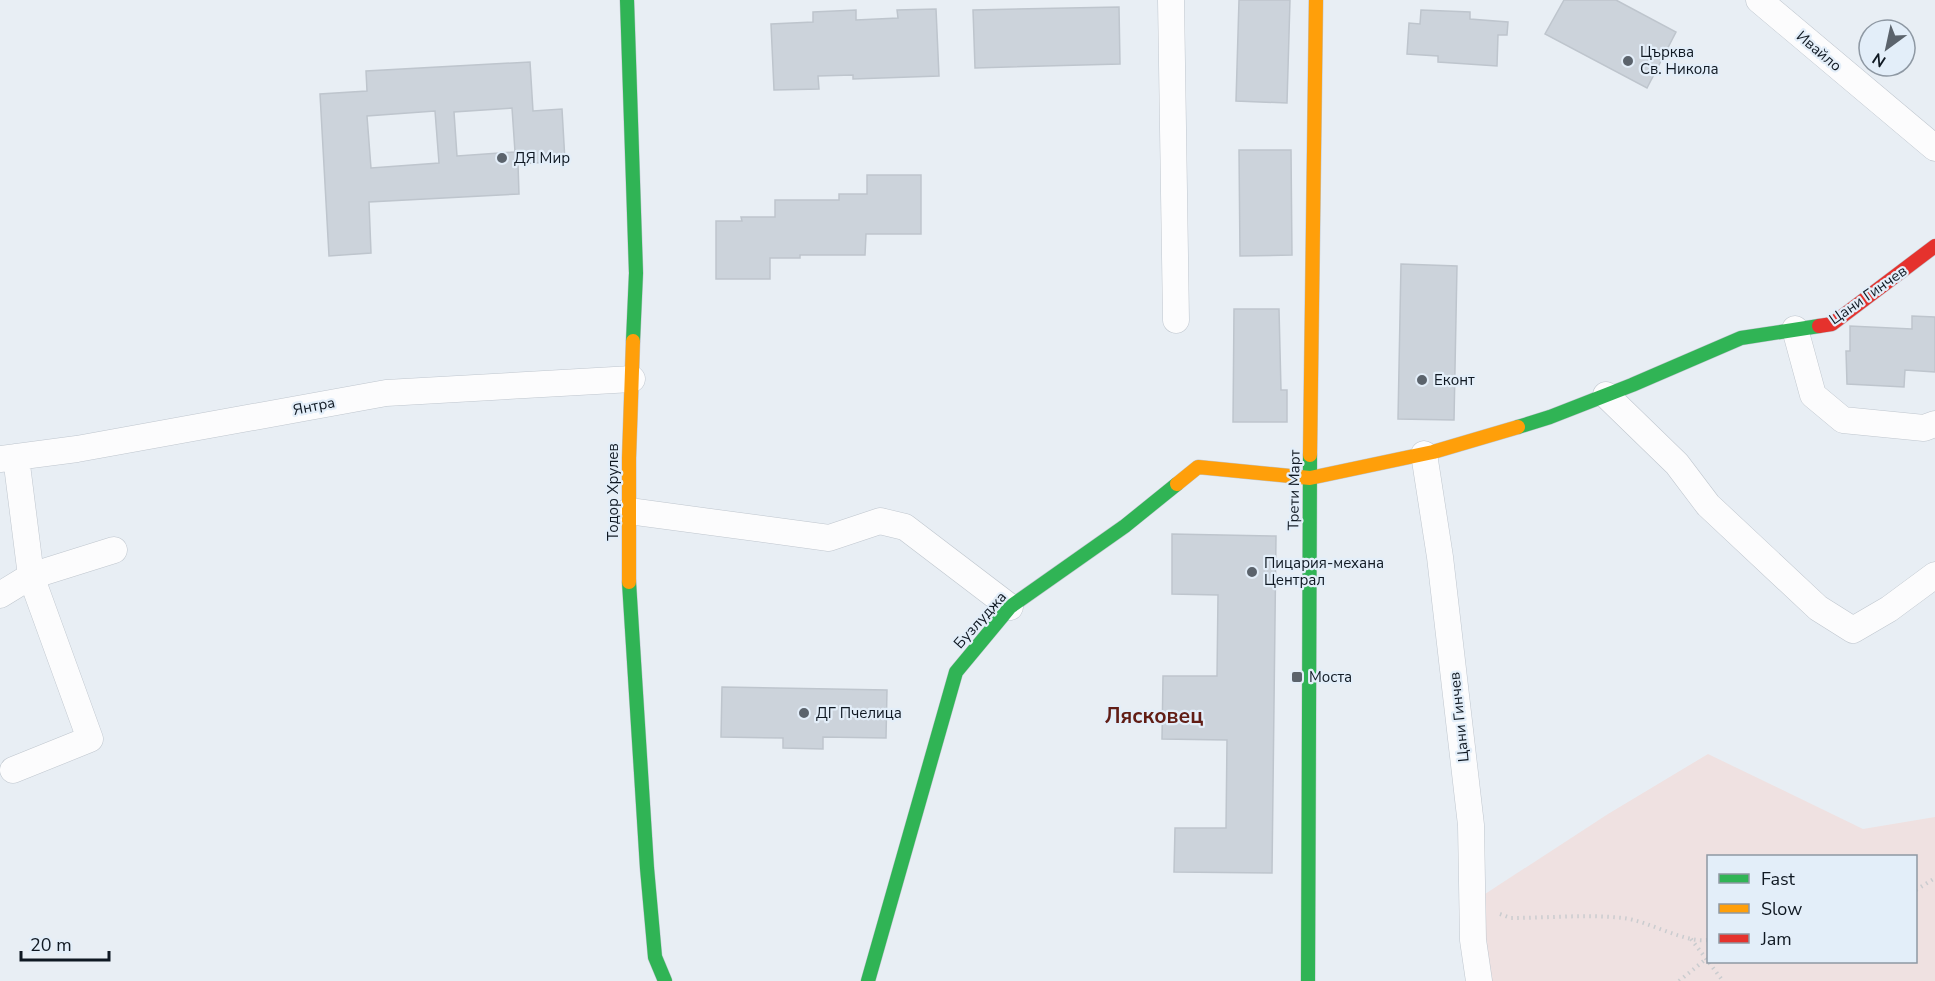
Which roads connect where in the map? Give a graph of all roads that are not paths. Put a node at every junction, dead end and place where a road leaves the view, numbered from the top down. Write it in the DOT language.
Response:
graph roads {
  1 [pos="627,0"];
  2 [pos="1171,0"];
  3 [pos="1316,0"];
  4 [pos="1759,0"];
  5 [pos="1935,147"];
  6 [pos="1935,246"];
  7 [pos="1176,320"];
  8 [pos="1796,329"];
  9 [pos="632,379"];
  10 [pos="1606,395"];
  11 [pos="1935,424"];
  12 [pos="1424,454"];
  13 [pos="8,458"];
  14 [pos="1310,478"];
  15 [pos="629,511"];
  16 [pos="114,550"];
  17 [pos="1935,575"];
  18 [pos="32,576"];
  19 [pos="0,596"];
  20 [pos="1010,607"];
  21 [pos="13,770"];
  22 [pos="665,981"];
  23 [pos="868,981"];
  24 [pos="1308,981"];
  25 [pos="1479,981"];
  1 -- 9 [label="street, Тодор Хрулев"];
  2 -- 7 [label="street"];
  3 -- 14 [label="street, Трети Март"];
  4 -- 5 [label="street, Ивайло"];
  6 -- 8 [label="street, Цани Гинчев"];
  8 -- 10 [label="street, Цани Гинчев"];
  8 -- 11 [label="street"];
  9 -- 13 [label="street, Янтра"];
  9 -- 15 [label="street, Тодор Хрулев"];
  10 -- 12 [label="street, Цани Гинчев"];
  10 -- 17 [label="street"];
  12 -- 14 [label="street, Цани Гинчев"];
  12 -- 25 [label="street, Цани Гинчев"];
  13 -- 18 [label="street"];
  14 -- 20 [label="street, Бузлуджа"];
  14 -- 24 [label="street, Трети Март"];
  15 -- 20 [label="street"];
  15 -- 22 [label="street, Тодор Хрулев"];
  16 -- 18 [label="street"];
  18 -- 19 [label="street"];
  18 -- 21 [label="street"];
  20 -- 23 [label="street, Бузлуджа"];
}
